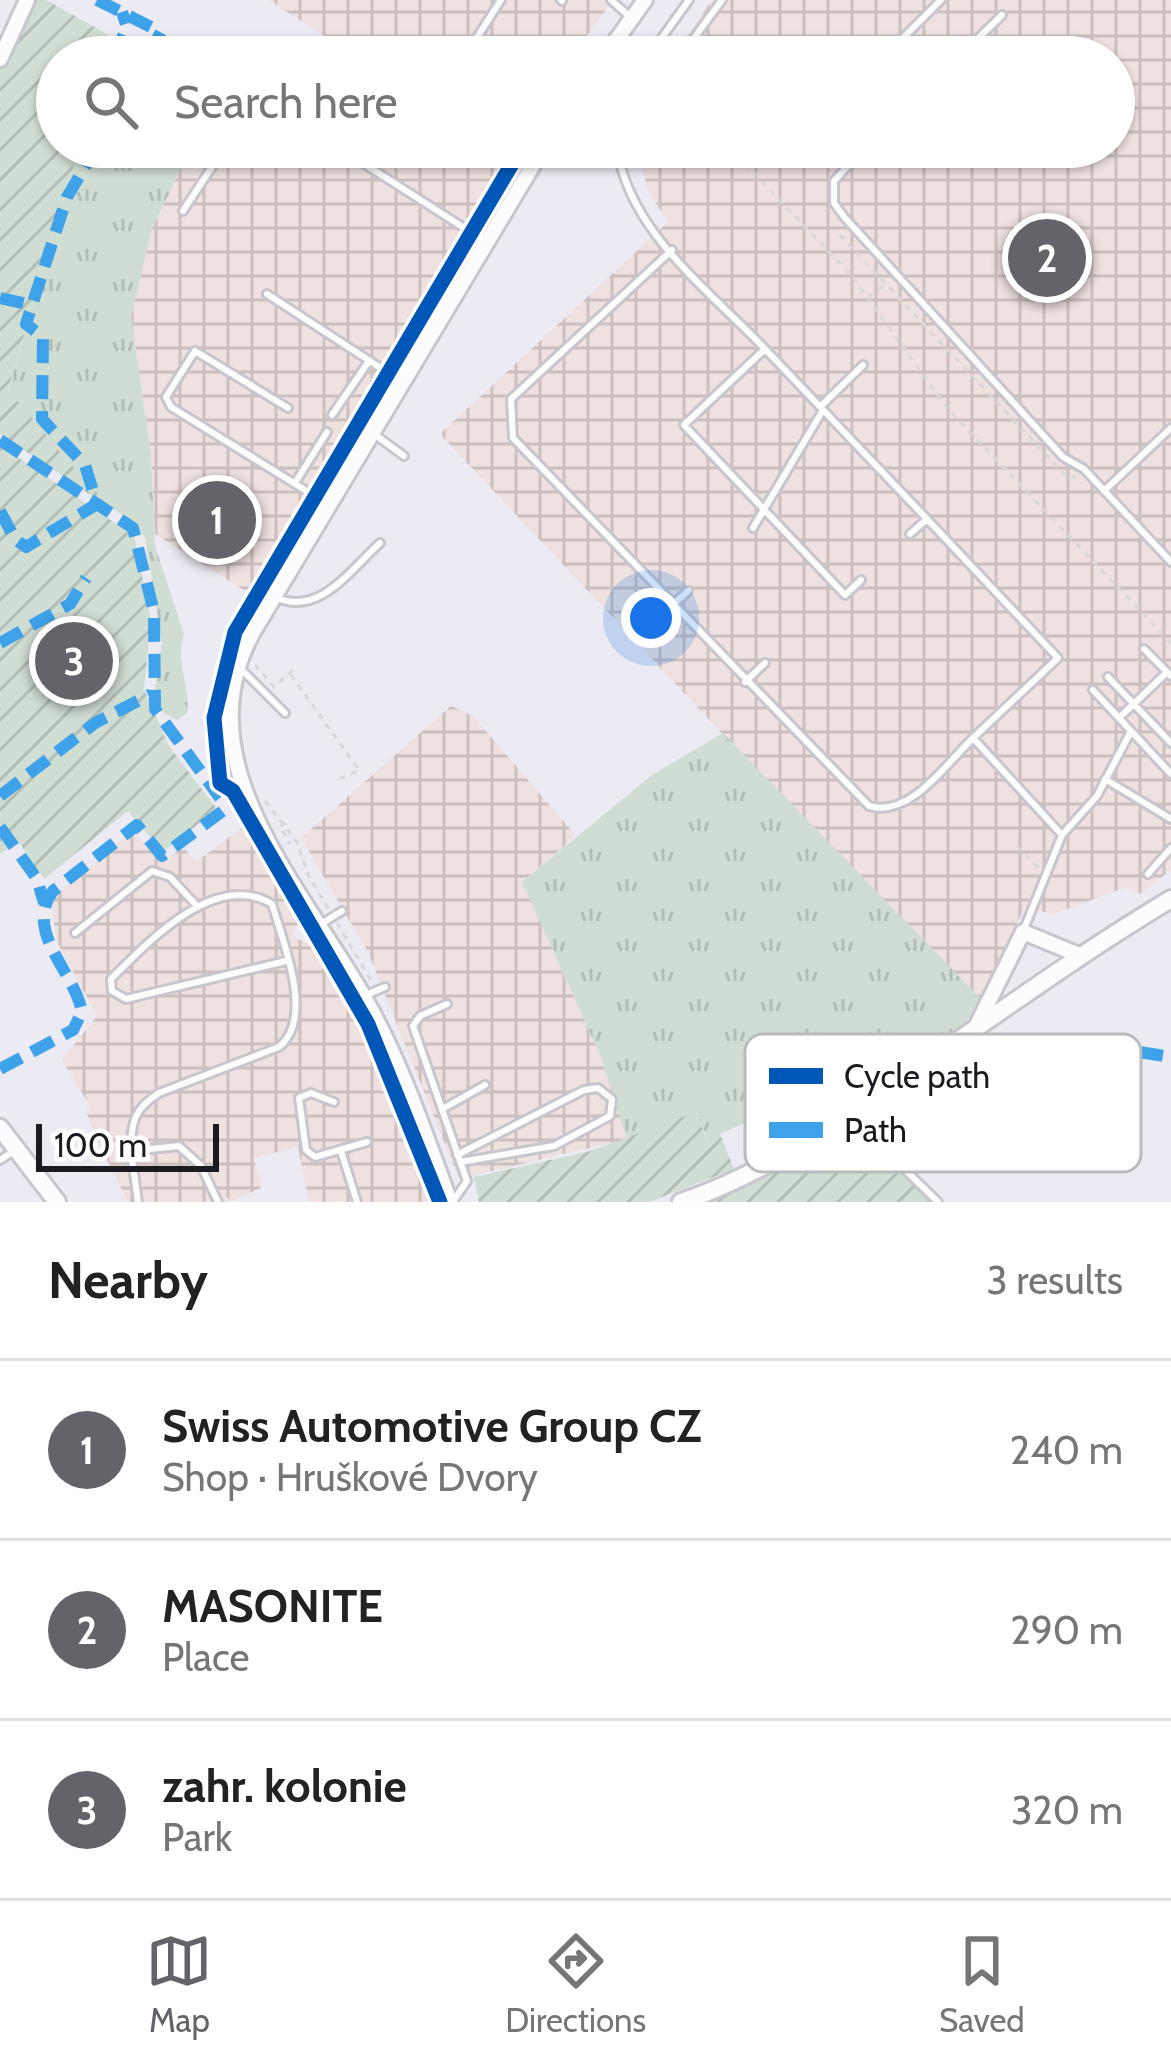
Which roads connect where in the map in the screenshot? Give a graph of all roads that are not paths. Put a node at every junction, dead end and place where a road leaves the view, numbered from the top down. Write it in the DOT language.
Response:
graph roads {
  1 [pos="28,0"];
  2 [pos="502,0"];
  3 [pos="610,0"];
  4 [pos="645,0"];
  5 [pos="689,0"];
  6 [pos="722,0"];
  7 [pos="941,0"];
  8 [pos="1002,15"];
  9 [pos="632,18"];
  10 [pos="478,36"];
  11 [pos="619,36"];
  12 [pos="663,36"];
  13 [pos="696,36"];
  14 [pos="905,36"];
  15 [pos="980,36"];
  16 [pos="0,59"];
  17 [pos="211,168"];
  18 [pos="371,168"];
  19 [pos="531,168"];
  20 [pos="620,168"];
  21 [pos="846,168"];
  22 [pos="183,211"];
  23 [pos="486,242"];
  24 [pos="672,250"];
  25 [pos="267,294"];
  26 [pos="765,349"];
  27 [pos="369,361"];
  28 [pos="862,365"];
  29 [pos="403,382"];
  30 [pos="288,408"];
  31 [pos="821,408"];
  32 [pos="332,415"];
  33 [pos="1171,428"];
  34 [pos="327,432"];
  35 [pos="371,432"];
  36 [pos="404,456"];
  37 [pos="295,482"];
  38 [pos="1105,491"];
  39 [pos="328,505"];
  40 [pos="767,512"];
  41 [pos="926,519"];
  42 [pos="753,528"];
  43 [pos="910,534"];
  44 [pos="380,543"];
  45 [pos="1171,562"];
  46 [pos="861,580"];
  47 [pos="688,591"];
  48 [pos="273,596"];
  49 [pos="669,608"];
  50 [pos="1144,649"];
  51 [pos="765,663"];
  52 [pos="237,667"];
  53 [pos="1169,674"];
  54 [pos="1108,677"];
  55 [pos="746,682"];
  56 [pos="1093,690"];
  57 [pos="1133,704"];
  58 [pos="285,713"];
  59 [pos="1119,718"];
  60 [pos="1131,731"];
  61 [pos="973,738"];
  62 [pos="1171,743"];
  63 [pos="1171,775"];
  64 [pos="1106,779"];
  65 [pos="1171,818"];
  66 [pos="1062,836"];
  67 [pos="1171,848"];
  68 [pos="1148,874"];
  69 [pos="1171,899"];
  70 [pos="198,907"];
  71 [pos="1023,932"];
  72 [pos="75,933"];
  73 [pos="1079,955"];
  74 [pos="286,961"];
  75 [pos="447,1004"];
  76 [pos="975,1030"];
  77 [pos="969,1034"];
  78 [pos="485,1085"];
  79 [pos="334,1102"];
  80 [pos="445,1107"];
  81 [pos="0,1128"];
  82 [pos="367,1142"];
  83 [pos="16,1148"];
  84 [pos="131,1150"];
  85 [pos="341,1153"];
  86 [pos="459,1158"];
  87 [pos="0,1160"];
  88 [pos="753,1172"];
  89 [pos="908,1172"];
  90 [pos="57,1202"];
  91 [pos="138,1202"];
  92 [pos="218,1202"];
  93 [pos="357,1202"];
  94 [pos="451,1202"];
  95 [pos="681,1202"];
  96 [pos="938,1202"];
  1 -- 16 [label="street"];
  2 -- 10 [label="lane"];
  3 -- 9 [label="lane"];
  4 -- 9 [label="street"];
  5 -- 12 [label="lane"];
  6 -- 13 [label="lane"];
  7 -- 14 [label="lane"];
  8 -- 15 [label="lane"];
  9 -- 11 [label="street"];
  17 -- 22 [label="lane"];
  18 -- 23 [label="lane"];
  19 -- 23 [label="street"];
  20 -- 24 [label="lane"];
  21 -- 38 [label="lane"];
  23 -- 29 [label="street"];
  24 -- 26 [label="lane"];
  24 -- 49 [label="lane"];
  25 -- 27 [label="lane"];
  26 -- 31 [label="lane"];
  26 -- 40 [label="lane"];
  27 -- 29 [label="lane"];
  27 -- 32 [label="lane"];
  28 -- 31 [label="lane"];
  29 -- 35 [label="street"];
  30 -- 37 [label="lane"];
  31 -- 40 [label="lane"];
  31 -- 41 [label="lane"];
  33 -- 38 [label="lane"];
  34 -- 37 [label="lane"];
  35 -- 36 [label="lane"];
  35 -- 39 [label="street"];
  37 -- 39 [label="lane"];
  38 -- 45 [label="lane"];
  39 -- 48 [label="street"];
  40 -- 42 [label="lane"];
  40 -- 46 [label="lane"];
  41 -- 43 [label="lane"];
  41 -- 61 [label="lane"];
  44 -- 48 [label="lane"];
  47 -- 49 [label="lane"];
  48 -- 52 [label="street"];
  49 -- 55 [label="lane"];
  50 -- 53 [label="lane"];
  51 -- 55 [label="lane"];
  52 -- 58 [label="lane"];
  52 -- 94 [label="street"];
  53 -- 57 [label="lane"];
  54 -- 57 [label="lane"];
  55 -- 61 [label="lane"];
  56 -- 59 [label="lane"];
  57 -- 59 [label="lane"];
  57 -- 62 [label="lane"];
  59 -- 60 [label="lane"];
  60 -- 63 [label="lane"];
  60 -- 64 [label="lane"];
  61 -- 66 [label="lane"];
  64 -- 65 [label="lane"];
  64 -- 66 [label="lane"];
  66 -- 71 [label="lane"];
  67 -- 68 [label="lane"];
  69 -- 73 [label="street"];
  70 -- 72 [label="lane"];
  70 -- 74 [label="lane"];
  70 -- 74 [label="lane"];
  71 -- 73 [label="street"];
  71 -- 76 [label="street"];
  73 -- 76 [label="street"];
  74 -- 84 [label="lane"];
  75 -- 80 [label="lane"];
  76 -- 77 [label="street"];
  78 -- 80 [label="lane"];
  79 -- 85 [label="lane"];
  80 -- 86 [label="lane"];
  81 -- 83 [label="street"];
  82 -- 85 [label="lane"];
  83 -- 87 [label="lane"];
  83 -- 90 [label="street"];
  84 -- 91 [label="lane"];
  84 -- 92 [label="lane"];
  85 -- 93 [label="lane"];
  86 -- 86 [label="lane"];
  86 -- 94 [label="lane"];
  88 -- 95 [label="street"];
  89 -- 96 [label="lane"];
}
